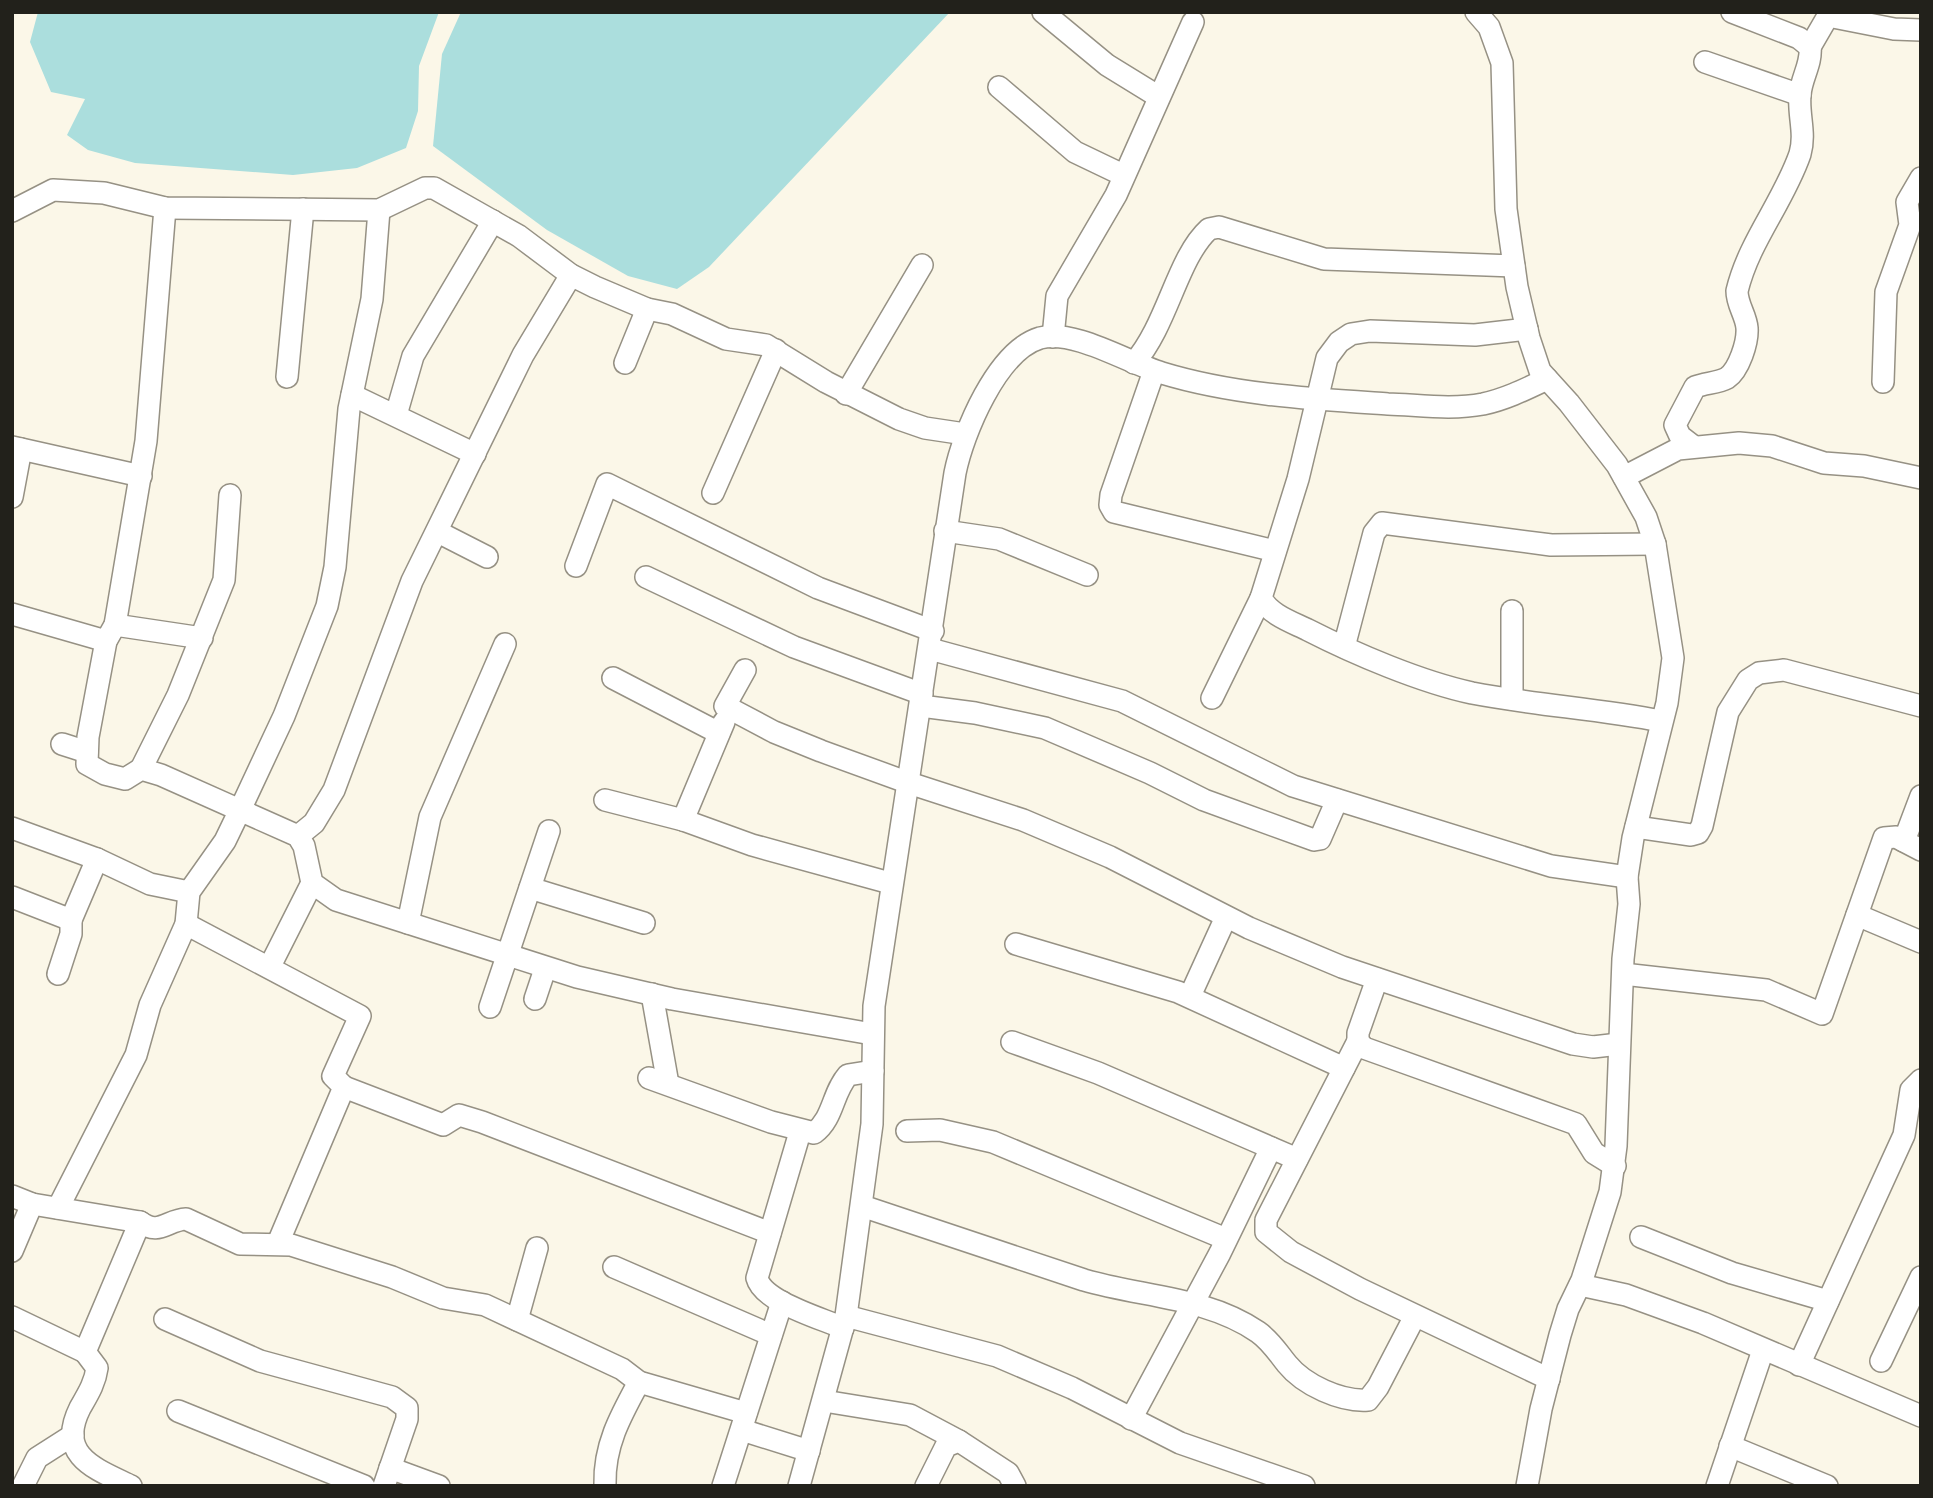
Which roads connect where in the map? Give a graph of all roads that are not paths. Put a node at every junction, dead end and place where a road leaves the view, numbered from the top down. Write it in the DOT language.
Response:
graph roads {
  1 [pos="1043,12"];
  2 [pos="1476,12"];
  3 [pos="1732,12"];
  4 [pos="1193,22"];
  5 [pos="1921,30"];
  6 [pos="1810,47"];
  7 [pos="1705,62"];
  8 [pos="999,87"];
  9 [pos="1800,95"];
  10 [pos="1158,97"];
  11 [pos="1124,175"];
  12 [pos="1921,178"];
  13 [pos="165,208"];
  14 [pos="303,209"];
  15 [pos="379,210"];
  16 [pos="12,211"];
  17 [pos="1915,218"];
  18 [pos="493,221"];
  19 [pos="922,265"];
  20 [pos="1514,266"];
  21 [pos="571,275"];
  22 [pos="647,309"];
  23 [pos="1527,330"];
  24 [pos="1053,337"];
  25 [pos="776,351"];
  26 [pos="625,363"];
  27 [pos="1134,363"];
  28 [pos="1154,371"];
  29 [pos="287,377"];
  30 [pos="1547,379"];
  31 [pos="1884,382"];
  32 [pos="846,394"];
  33 [pos="352,396"];
  34 [pos="1317,400"];
  35 [pos="397,415"];
  36 [pos="965,434"];
  37 [pos="1693,446"];
  38 [pos="17,448"];
  39 [pos="475,454"];
  40 [pos="141,476"];
  41 [pos="1624,477"];
  42 [pos="1921,478"];
  43 [pos="713,493"];
  44 [pos="230,495"];
  45 [pos="12,498"];
  46 [pos="945,531"];
  47 [pos="438,532"];
  48 [pos="1655,544"];
  49 [pos="1275,551"];
  50 [pos="487,557"];
  51 [pos="576,566"];
  52 [pos="1087,575"];
  53 [pos="646,577"];
  54 [pos="1261,598"];
  55 [pos="1512,611"];
  56 [pos="12,614"];
  57 [pos="110,633"];
  58 [pos="202,638"];
  59 [pos="931,640"];
  60 [pos="505,644"];
  61 [pos="1344,647"];
  62 [pos="745,670"];
  63 [pos="613,678"];
  64 [pos="1212,698"];
  65 [pos="1512,699"];
  66 [pos="922,700"];
  67 [pos="1921,706"];
  68 [pos="729,710"];
  69 [pos="1661,721"];
  70 [pos="719,733"];
  71 [pos="62,744"];
  72 [pos="87,752"];
  73 [pos="141,769"];
  74 [pos="909,783"];
  75 [pos="1921,796"];
  76 [pos="605,800"];
  77 [pos="1337,800"];
  78 [pos="240,810"];
  79 [pos="683,820"];
  80 [pos="1636,827"];
  81 [pos="12,828"];
  82 [pos="549,831"];
  83 [pos="298,836"];
  84 [pos="1913,846"];
  85 [pos="97,859"];
  86 [pos="1627,877"];
  87 [pos="312,883"];
  88 [pos="890,883"];
  89 [pos="530,888"];
  90 [pos="189,892"];
  91 [pos="12,897"];
  92 [pos="1857,915"];
  93 [pos="1226,917"];
  94 [pos="71,920"];
  95 [pos="186,923"];
  96 [pos="408,923"];
  97 [pos="644,923"];
  98 [pos="1921,942"];
  99 [pos="1016,944"];
  100 [pos="509,957"];
  101 [pos="270,966"];
  102 [pos="545,969"];
  103 [pos="58,974"];
  104 [pos="1632,975"];
  105 [pos="1377,979"];
  106 [pos="652,994"];
  107 [pos="1190,996"];
  108 [pos="535,999"];
  109 [pos="490,1007"];
  110 [pos="872,1034"];
  111 [pos="1358,1041"];
  112 [pos="1013,1042"];
  113 [pos="1619,1044"];
  114 [pos="1344,1068"];
  115 [pos="873,1071"];
  116 [pos="1921,1080"];
  117 [pos="344,1087"];
  118 [pos="907,1131"];
  119 [pos="800,1132"];
  120 [pos="1271,1148"];
  121 [pos="1297,1160"];
  122 [pos="1615,1166"];
  123 [pos="12,1196"];
  124 [pos="32,1204"];
  125 [pos="862,1206"];
  126 [pos="58,1209"];
  127 [pos="139,1222"];
  128 [pos="771,1233"];
  129 [pos="1641,1237"];
  130 [pos="1226,1239"];
  131 [pos="278,1243"];
  132 [pos="537,1248"];
  133 [pos="12,1251"];
  134 [pos="614,1267"];
  135 [pos="1921,1277"];
  136 [pos="1580,1284"];
  137 [pos="1828,1301"];
  138 [pos="782,1302"];
  139 [pos="1193,1302"];
  140 [pos="1415,1315"];
  141 [pos="12,1317"];
  142 [pos="165,1319"];
  143 [pos="517,1320"];
  144 [pos="845,1322"];
  145 [pos="771,1335"];
  146 [pos="1763,1350"];
  147 [pos="85,1352"];
  148 [pos="1881,1361"];
  149 [pos="1799,1365"];
  150 [pos="1549,1380"];
  151 [pos="639,1382"];
  152 [pos="824,1401"];
  153 [pos="178,1411"];
  154 [pos="1920,1413"];
  155 [pos="1131,1419"];
  156 [pos="744,1422"];
  157 [pos="73,1435"];
  158 [pos="959,1441"];
  159 [pos="1730,1446"];
  160 [pos="810,1451"];
  161 [pos="387,1477"];
  162 [pos="605,1484"];
  163 [pos="1302,1485"];
  164 [pos="1719,1485"];
  165 [pos="23,1486"];
  166 [pos="131,1486"];
  167 [pos="364,1486"];
  168 [pos="439,1486"];
  169 [pos="723,1486"];
  170 [pos="799,1486"];
  171 [pos="926,1486"];
  172 [pos="1015,1486"];
  173 [pos="1527,1486"];
  174 [pos="1827,1486"];
  1 -- 10 [label="street"];
  2 -- 20 [label="street"];
  3 -- 6 [label="street"];
  4 -- 10 [label="street"];
  5 -- 6 [label="street"];
  6 -- 9 [label="street"];
  7 -- 9 [label="street"];
  8 -- 11 [label="street"];
  9 -- 37 [label="street"];
  10 -- 11 [label="street"];
  11 -- 24 [label="street"];
  12 -- 17 [label="street"];
  13 -- 14 [label="street"];
  13 -- 16 [label="street"];
  13 -- 40 [label="street"];
  14 -- 15 [label="street"];
  14 -- 29 [label="street"];
  15 -- 18 [label="street"];
  15 -- 33 [label="street"];
  17 -- 31 [label="street"];
  18 -- 21 [label="street"];
  18 -- 35 [label="street"];
  19 -- 32 [label="street"];
  20 -- 23 [label="street"];
  20 -- 27 [label="street"];
  21 -- 22 [label="street"];
  21 -- 39 [label="street"];
  22 -- 25 [label="street"];
  22 -- 26 [label="street"];
  23 -- 30 [label="street"];
  23 -- 34 [label="street"];
  24 -- 27 [label="street"];
  24 -- 36 [label="street"];
  25 -- 32 [label="street"];
  25 -- 43 [label="street"];
  27 -- 28 [label="street"];
  28 -- 34 [label="street"];
  28 -- 49 [label="street"];
  30 -- 34 [label="street"];
  30 -- 41 [label="street"];
  32 -- 36 [label="street"];
  33 -- 35 [label="street"];
  33 -- 78 [label="street"];
  34 -- 49 [label="street"];
  35 -- 39 [label="street"];
  36 -- 46 [label="street"];
  37 -- 41 [label="street"];
  37 -- 42 [label="street"];
  38 -- 40 [label="street"];
  38 -- 45 [label="street"];
  39 -- 47 [label="street"];
  40 -- 57 [label="street"];
  41 -- 48 [label="street"];
  44 -- 58 [label="street"];
  46 -- 52 [label="street"];
  46 -- 59 [label="street"];
  47 -- 50 [label="street"];
  47 -- 83 [label="street"];
  48 -- 61 [label="street"];
  48 -- 69 [label="street"];
  49 -- 54 [label="street"];
  51 -- 59 [label="street"];
  53 -- 66 [label="street"];
  54 -- 61 [label="street"];
  54 -- 64 [label="street"];
  55 -- 65 [label="street"];
  56 -- 57 [label="street"];
  57 -- 58 [label="street"];
  57 -- 72 [label="street"];
  58 -- 73 [label="street"];
  59 -- 66 [label="street"];
  59 -- 77 [label="street"];
  60 -- 96 [label="street"];
  61 -- 65 [label="street"];
  62 -- 68 [label="street"];
  63 -- 70 [label="street"];
  65 -- 69 [label="street"];
  66 -- 74 [label="street"];
  66 -- 77 [label="street"];
  67 -- 80 [label="street"];
  68 -- 70 [label="street"];
  68 -- 74 [label="street"];
  69 -- 80 [label="street"];
  70 -- 79 [label="street"];
  71 -- 72 [label="street"];
  72 -- 73 [label="street"];
  73 -- 78 [label="street"];
  74 -- 88 [label="street"];
  74 -- 93 [label="street"];
  75 -- 84 [label="street"];
  76 -- 79 [label="street"];
  77 -- 86 [label="street"];
  78 -- 83 [label="street"];
  78 -- 90 [label="street"];
  79 -- 88 [label="street"];
  80 -- 86 [label="street"];
  81 -- 85 [label="street"];
  82 -- 89 [label="street"];
  83 -- 87 [label="street"];
  84 -- 92 [label="street"];
  85 -- 90 [label="street"];
  85 -- 94 [label="street"];
  86 -- 104 [label="street"];
  87 -- 96 [label="street"];
  87 -- 101 [label="street"];
  88 -- 110 [label="street"];
  89 -- 97 [label="street"];
  89 -- 100 [label="street"];
  90 -- 95 [label="street"];
  91 -- 94 [label="street"];
  92 -- 98 [label="street"];
  92 -- 104 [label="street"];
  93 -- 105 [label="street"];
  93 -- 107 [label="street"];
  94 -- 103 [label="street"];
  95 -- 101 [label="street"];
  95 -- 126 [label="street"];
  96 -- 100 [label="street"];
  99 -- 107 [label="street"];
  100 -- 102 [label="street"];
  100 -- 109 [label="street"];
  101 -- 117 [label="street"];
  102 -- 106 [label="street"];
  102 -- 108 [label="street"];
  104 -- 113 [label="street"];
  105 -- 111 [label="street"];
  105 -- 113 [label="street"];
  106 -- 110 [label="street"];
  106 -- 119 [label="street"];
  107 -- 114 [label="street"];
  110 -- 115 [label="street"];
  111 -- 114 [label="street"];
  111 -- 122 [label="street"];
  112 -- 120 [label="street"];
  113 -- 122 [label="street"];
  114 -- 121 [label="street"];
  115 -- 119 [label="street"];
  115 -- 125 [label="street"];
  116 -- 137 [label="street"];
  117 -- 128 [label="street"];
  117 -- 131 [label="street"];
  118 -- 130 [label="street"];
  119 -- 128 [label="street"];
  120 -- 121 [label="street"];
  120 -- 130 [label="street"];
  121 -- 140 [label="street"];
  122 -- 136 [label="street"];
  123 -- 124 [label="street"];
  124 -- 126 [label="street"];
  124 -- 133 [label="street"];
  125 -- 139 [label="street"];
  125 -- 144 [label="street"];
  126 -- 127 [label="street"];
  127 -- 131 [label="street"];
  127 -- 147 [label="street"];
  128 -- 138 [label="street"];
  129 -- 137 [label="street"];
  130 -- 139 [label="street"];
  131 -- 143 [label="street"];
  132 -- 143 [label="street"];
  134 -- 145 [label="street"];
  135 -- 148 [label="street"];
  136 -- 146 [label="street"];
  136 -- 150 [label="street"];
  137 -- 149 [label="street"];
  138 -- 144 [label="street"];
  138 -- 145 [label="street"];
  139 -- 140 [label="street"];
  139 -- 155 [label="street"];
  140 -- 150 [label="street"];
  141 -- 147 [label="street"];
  142 -- 161 [label="street"];
  143 -- 151 [label="street"];
  144 -- 152 [label="street"];
  144 -- 155 [label="street"];
  145 -- 156 [label="street"];
  146 -- 149 [label="street"];
  146 -- 159 [label="street"];
  147 -- 157 [label="street"];
  149 -- 154 [label="street"];
  150 -- 173 [label="street"];
  151 -- 156 [label="street"];
  151 -- 162 [label="street"];
  152 -- 158 [label="street"];
  152 -- 160 [label="street"];
  153 -- 167 [label="street"];
  155 -- 163 [label="street"];
  156 -- 160 [label="street"];
  156 -- 169 [label="street"];
  157 -- 165 [label="street"];
  157 -- 166 [label="street"];
  158 -- 171 [label="street"];
  158 -- 172 [label="street"];
  159 -- 164 [label="street"];
  159 -- 174 [label="street"];
  160 -- 170 [label="street"];
  161 -- 168 [label="street"];
}
